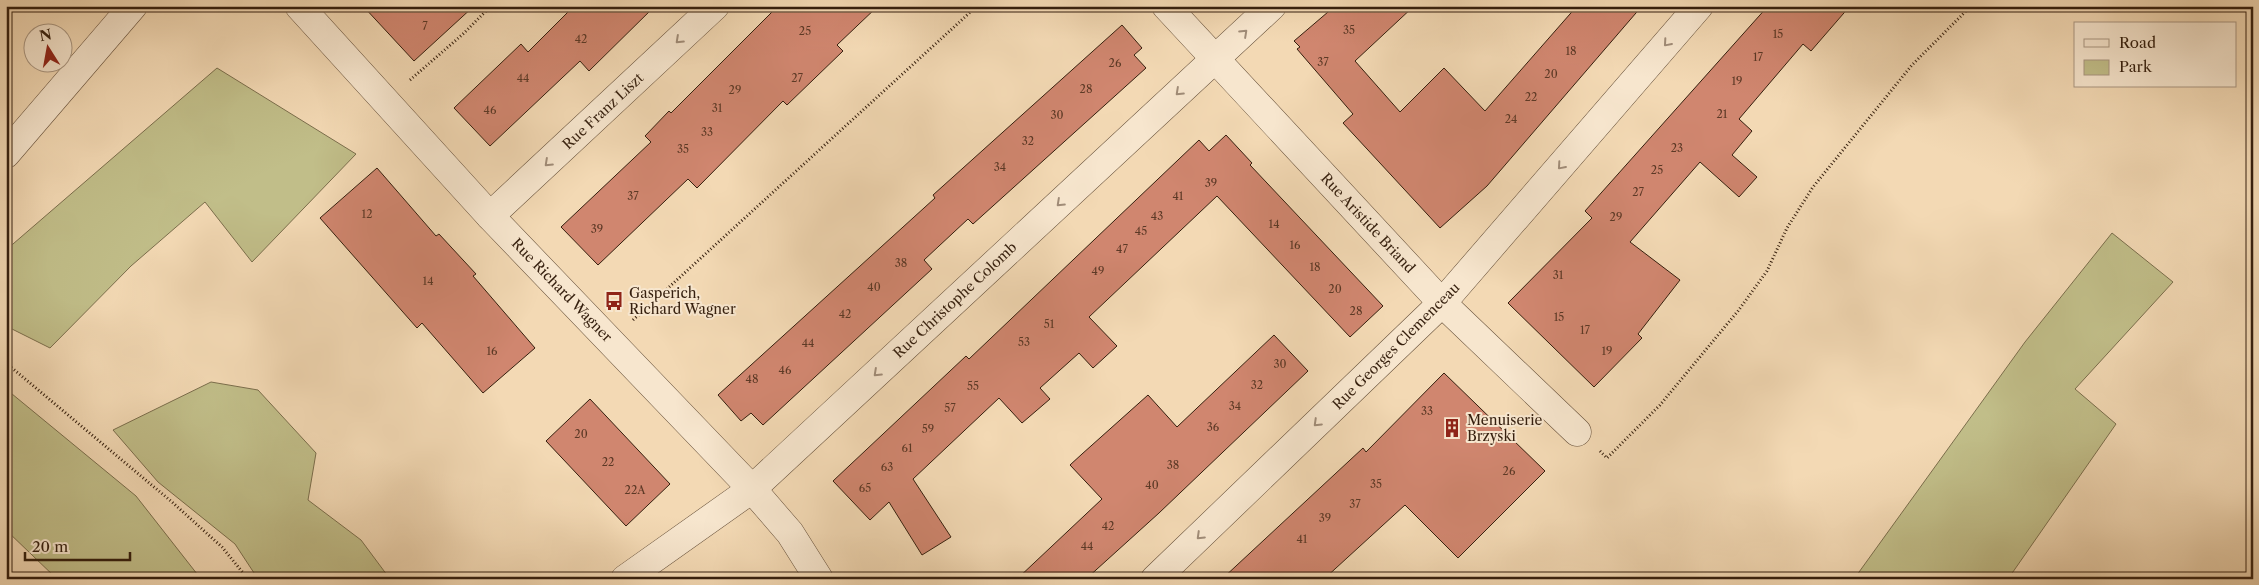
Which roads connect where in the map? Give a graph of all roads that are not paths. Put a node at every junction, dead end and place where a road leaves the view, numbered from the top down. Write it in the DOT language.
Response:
graph roads {
  1 [pos="133,6"];
  2 [pos="299,6"];
  3 [pos="715,6"];
  4 [pos="1166,6"];
  5 [pos="1272,6"];
  6 [pos="1699,6"];
  7 [pos="1215,59"];
  8 [pos="6,154"];
  9 [pos="490,216"];
  10 [pos="1442,303"];
  11 [pos="1577,432"];
  12 [pos="752,489"];
  13 [pos="626,579"];
  14 [pos="819,579"];
  15 [pos="1155,579"];
  1 -- 8 [label="street"];
  2 -- 9 [label="street, Rue Richard Wagner"];
  3 -- 9 [label="street, Rue Franz Liszt, one-way"];
  4 -- 7 [label="street, Rue Aristide Briand"];
  7 -- 5 [label="street, Rue Christophe Colomb, one-way"];
  6 -- 10 [label="street, Rue Georges Clemenceau, one-way"];
  7 -- 10 [label="street, Rue Aristide Briand"];
  7 -- 12 [label="street, Rue Christophe Colomb, one-way"];
  9 -- 12 [label="street, Rue Richard Wagner"];
  10 -- 11 [label="street, Rue Aristide Briand"];
  10 -- 15 [label="street, Rue Georges Clemenceau, one-way"];
  12 -- 13 [label="street, Rue Christophe Colomb"];
  12 -- 14 [label="street, Rue Richard Wagner"];
}
